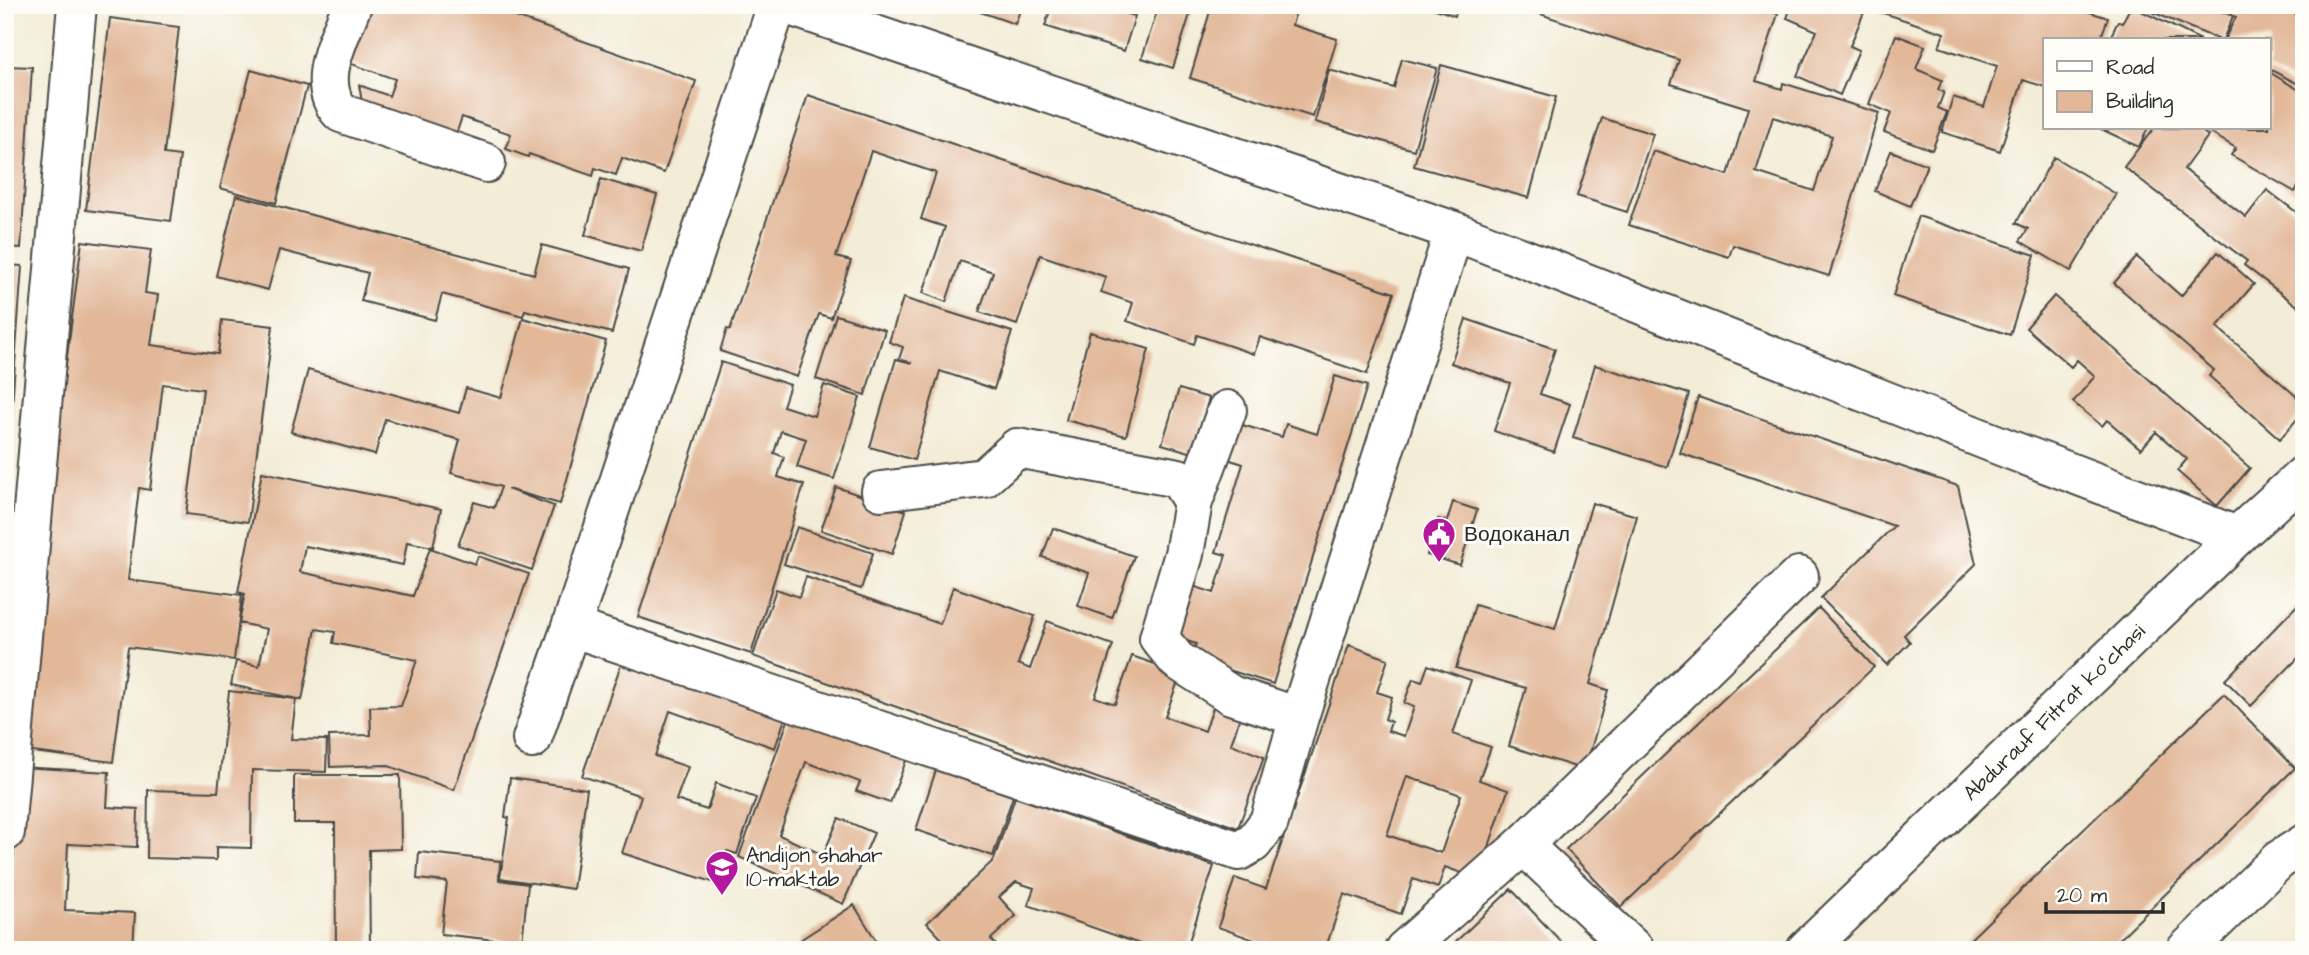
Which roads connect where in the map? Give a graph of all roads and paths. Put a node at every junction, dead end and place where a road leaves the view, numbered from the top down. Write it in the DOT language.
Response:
graph roads {
  1 [pos="76,5"];
  2 [pos="352,5"];
  3 [pos="776,5"];
  4 [pos="787,5"];
  5 [pos="486,163"];
  6 [pos="1454,231"];
  7 [pos="1227,411"];
  8 [pos="2304,475"];
  9 [pos="881,491"];
  10 [pos="1193,502"];
  11 [pos="2237,536"];
  12 [pos="1799,576"];
  13 [pos="571,627"];
  14 [pos="1299,717"];
  15 [pos="532,739"];
  16 [pos="5,832"];
  17 [pos="1524,845"];
  18 [pos="2304,845"];
  19 [pos="1404,950"];
  20 [pos="1635,950"];
  21 [pos="1806,950"];
  22 [pos="2186,950"];
  1 -- 16 [label="street"];
  2 -- 5 [label="street"];
  3 -- 13 [label="street"];
  4 -- 6 [label="street"];
  6 -- 11 [label="street"];
  6 -- 14 [label="street"];
  7 -- 10 [label="street"];
  8 -- 11 [label="street, Abdurauf Fitrat koʻchasi"];
  9 -- 10 [label="street"];
  10 -- 14 [label="street"];
  11 -- 21 [label="street, Abdurauf Fitrat koʻchasi"];
  12 -- 17 [label="street"];
  13 -- 14 [label="street"];
  13 -- 15 [label="street"];
  17 -- 19 [label="street"];
  17 -- 20 [label="street"];
  18 -- 22 [label="street"];
}
